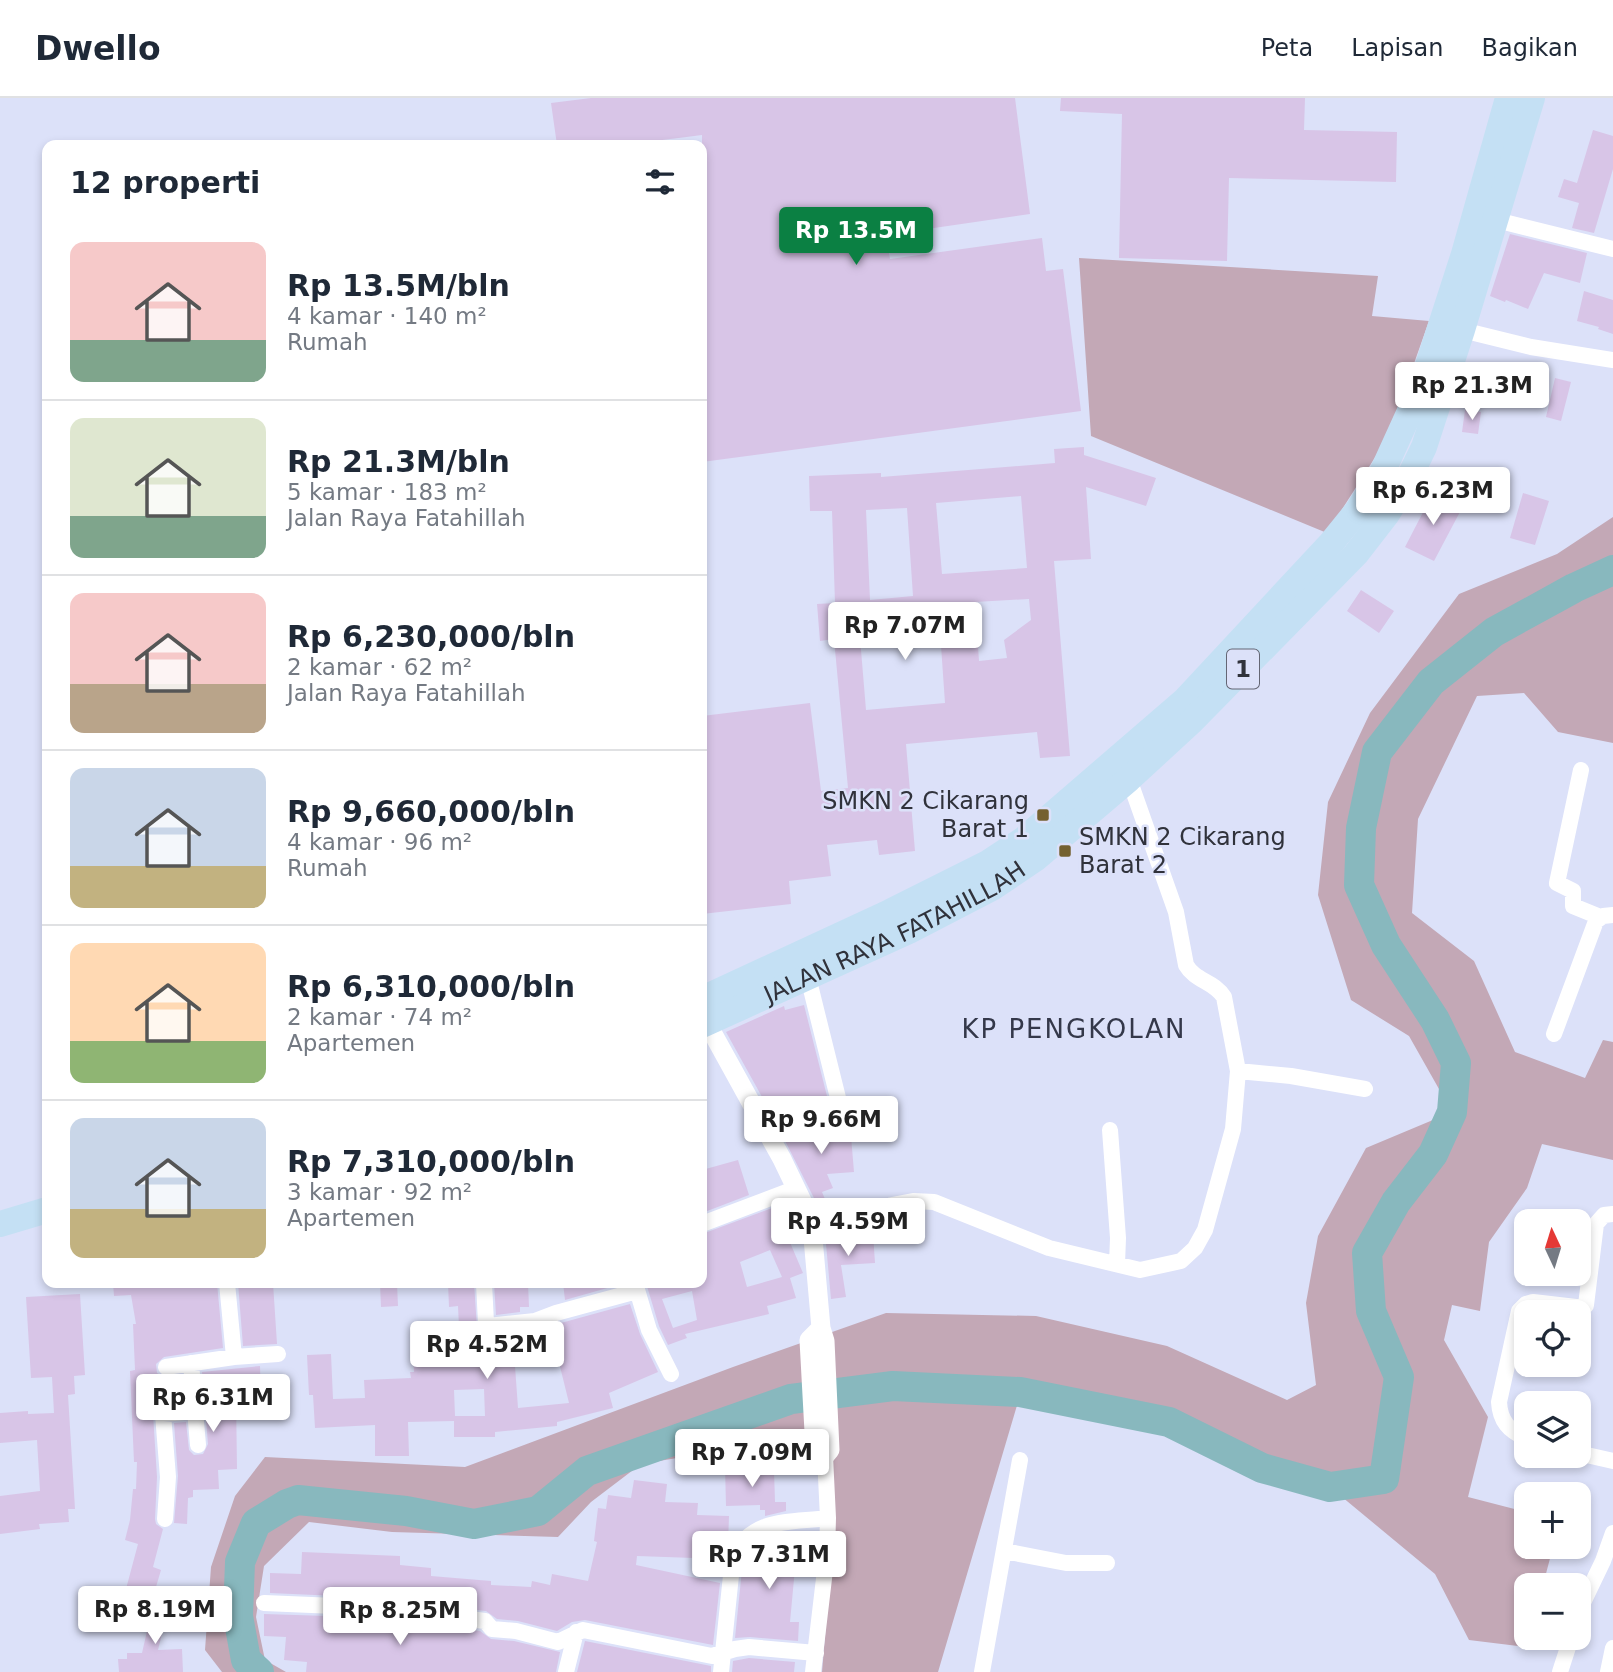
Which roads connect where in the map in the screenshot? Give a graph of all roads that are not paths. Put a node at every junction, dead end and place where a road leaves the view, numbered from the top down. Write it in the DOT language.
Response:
graph roads {
  1 [pos="1508,98"];
  2 [pos="1532,98"];
  3 [pos="1496,220"];
  4 [pos="1613,249"];
  5 [pos="1462,330"];
  6 [pos="1613,360"];
  7 [pos="1581,770"];
  8 [pos="1129,779"];
  9 [pos="1606,916"];
  10 [pos="808,977"];
  11 [pos="707,1014"];
  12 [pos="707,1015"];
  13 [pos="707,1023"];
  14 [pos="1554,1034"];
  15 [pos="1238,1071"];
  16 [pos="1365,1089"];
  17 [pos="864,1112"];
  18 [pos="1110,1130"];
  19 [pos="797,1188"];
  20 [pos="42,1211"];
  21 [pos="1613,1214"];
  22 [pos="707,1222"];
  23 [pos="0,1224"];
  24 [pos="42,1229"];
  25 [pos="813,1238"];
  26 [pos="0,1242"];
  27 [pos="1117,1264"];
  28 [pos="227,1288"];
  29 [pos="484,1288"];
  30 [pos="633,1288"];
  31 [pos="636,1288"];
  32 [pos="278,1354"];
  33 [pos="234,1357"];
  34 [pos="191,1363"];
  35 [pos="166,1367"];
  36 [pos="671,1374"];
  37 [pos="195,1411"];
  38 [pos="1514,1432"];
  39 [pos="198,1445"];
  40 [pos="823,1452"];
  41 [pos="1591,1456"];
  42 [pos="1020,1460"];
  43 [pos="1613,1461"];
  44 [pos="828,1518"];
  45 [pos="165,1519"];
  46 [pos="1613,1533"];
  47 [pos="1004,1551"];
  48 [pos="1107,1563"];
  49 [pos="1591,1586"];
  50 [pos="264,1603"];
  51 [pos="576,1632"];
  52 [pos="1613,1648"];
  53 [pos="1567,1650"];
  54 [pos="724,1653"];
  55 [pos="816,1653"];
  56 [pos="566,1672"];
  57 [pos="721,1672"];
  58 [pos="816,1672"];
  59 [pos="982,1672"];
  60 [pos="1560,1672"];
  61 [pos="1608,1672"];
  1 -- 11 [label="highway, JALAN RAYA FATAHILLAH / 1"];
  2 -- 3 [label="highway, JALAN RAYA FATAHILLAH / 1"];
  3 -- 4 [label="street"];
  3 -- 5 [label="highway, JALAN RAYA FATAHILLAH / 1"];
  5 -- 6 [label="street"];
  5 -- 8 [label="highway, JALAN RAYA FATAHILLAH / 1"];
  7 -- 9 [label="street"];
  8 -- 10 [label="highway, JALAN RAYA FATAHILLAH / 1"];
  8 -- 15 [label="street"];
  9 -- 14 [label="street"];
  10 -- 12 [label="highway, JALAN RAYA FATAHILLAH / 1"];
  10 -- 17 [label="street"];
  13 -- 19 [label="street"];
  15 -- 16 [label="street"];
  15 -- 27 [label="street"];
  18 -- 27 [label="street"];
  19 -- 22 [label="street"];
  19 -- 25 [label="street"];
  20 -- 23 [label="highway"];
  21 -- 38 [label="street"];
  24 -- 26 [label="highway"];
  25 -- 27 [label="street"];
  25 -- 40 [label="street"];
  28 -- 33 [label="street"];
  29 -- 30 [label="street"];
  31 -- 36 [label="street"];
  32 -- 33 [label="street"];
  33 -- 34 [label="street"];
  34 -- 35 [label="street"];
  34 -- 37 [label="street"];
  37 -- 39 [label="street"];
  37 -- 45 [label="street"];
  40 -- 44 [label="street"];
  41 -- 43 [label="street"];
  42 -- 47 [label="street"];
  44 -- 54 [label="street"];
  44 -- 55 [label="street"];
  46 -- 49 [label="street"];
  47 -- 48 [label="street"];
  47 -- 59 [label="street"];
  50 -- 51 [label="street"];
  51 -- 54 [label="street"];
  51 -- 56 [label="street"];
  52 -- 61 [label="street"];
  53 -- 60 [label="street"];
  54 -- 55 [label="street"];
  54 -- 57 [label="street"];
  55 -- 58 [label="street"];
}
